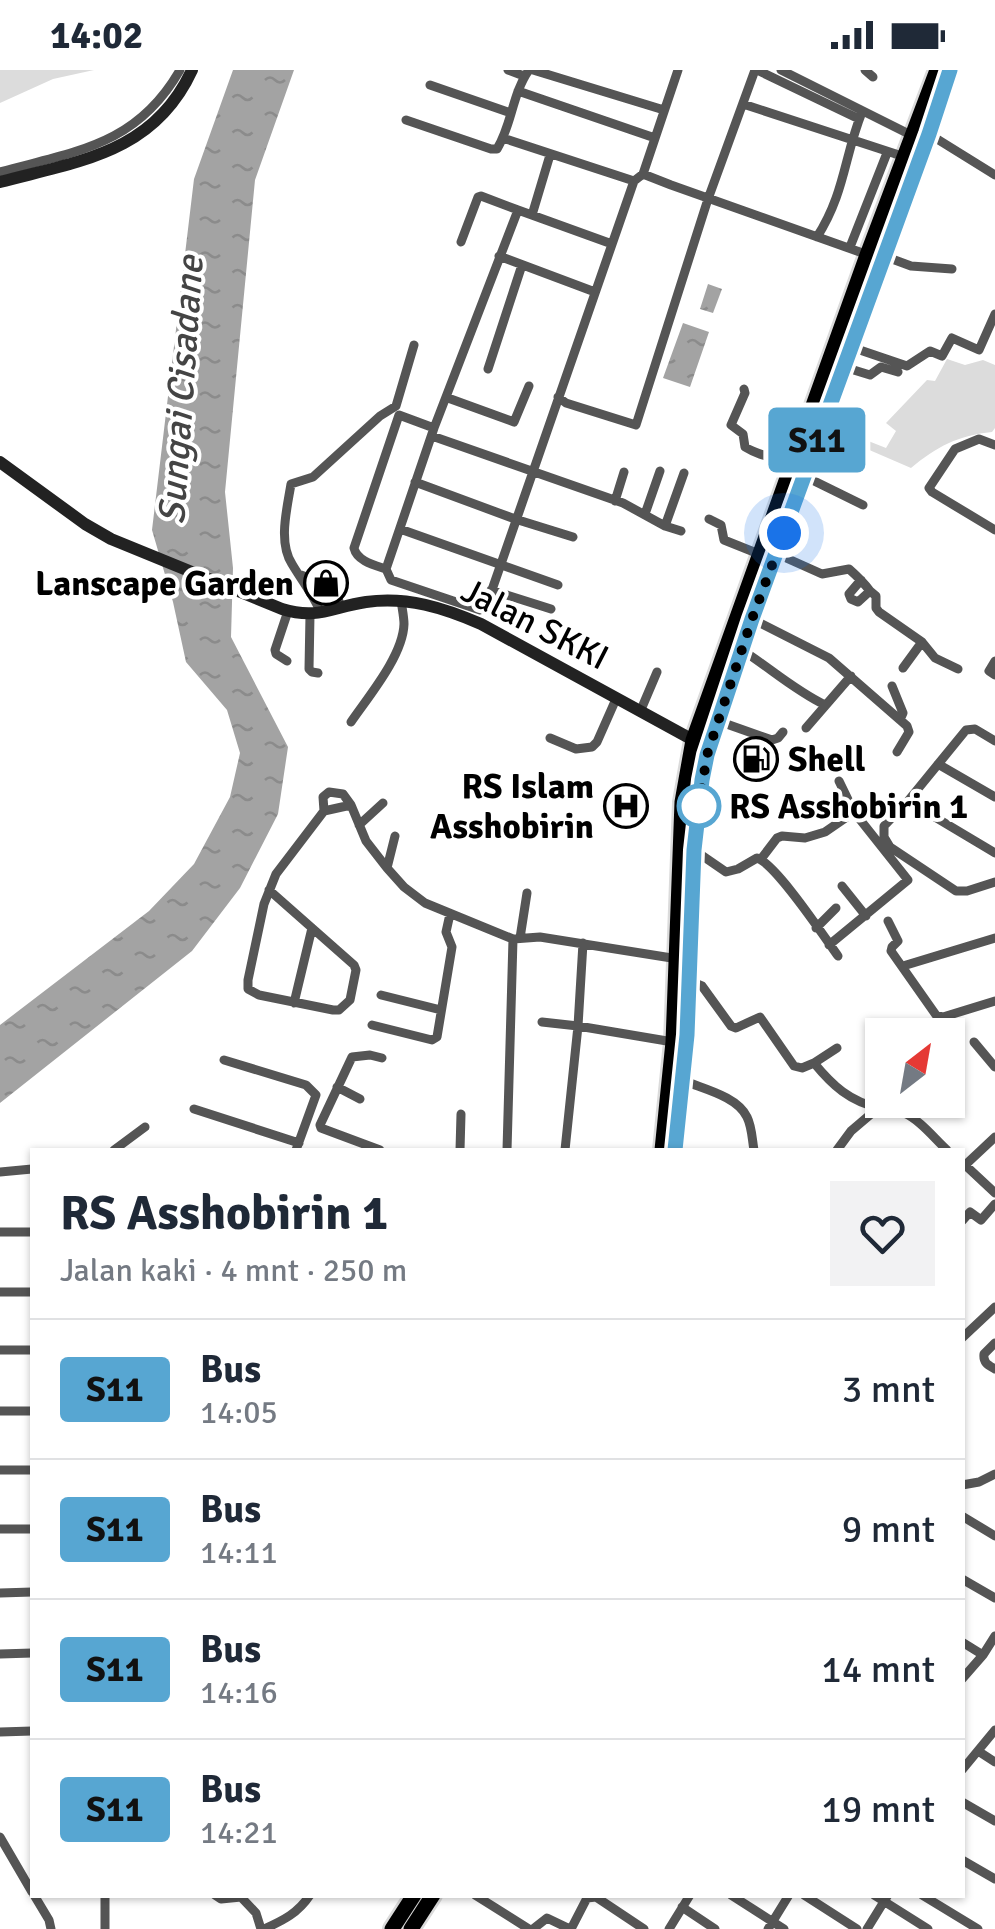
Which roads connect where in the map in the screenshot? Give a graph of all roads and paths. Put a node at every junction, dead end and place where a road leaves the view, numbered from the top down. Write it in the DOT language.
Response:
graph roads {
  1 [pos="180,70"];
  2 [pos="192,70"];
  3 [pos="508,70"];
  4 [pos="678,70"];
  5 [pos="756,70"];
  6 [pos="781,70"];
  7 [pos="937,70"];
  8 [pos="950,70"];
  9 [pos="528,72"];
  10 [pos="430,85"];
  11 [pos="518,91"];
  12 [pos="743,104"];
  13 [pos="664,110"];
  14 [pos="511,113"];
  15 [pos="861,115"];
  16 [pos="406,120"];
  17 [pos="921,135"];
  18 [pos="503,138"];
  19 [pos="656,138"];
  20 [pos="850,141"];
  21 [pos="887,153"];
  22 [pos="550,155"];
  23 [pos="905,158"];
  24 [pos="0,172"];
  25 [pos="643,174"];
  26 [pos="995,175"];
  27 [pos="634,181"];
  28 [pos="0,182"];
  29 [pos="708,199"];
  30 [pos="518,210"];
  31 [pos="532,215"];
  32 [pos="817,236"];
  33 [pos="461,242"];
  34 [pos="612,244"];
  35 [pos="850,247"];
  36 [pos="499,256"];
  37 [pos="878,257"];
  38 [pos="522,266"];
  39 [pos="952,269"];
  40 [pos="595,292"];
  41 [pos="995,314"];
  42 [pos="414,345"];
  43 [pos="851,347"];
  44 [pos="844,367"];
  45 [pos="488,368"];
  46 [pos="898,372"];
  47 [pos="530,386"];
  48 [pos="744,389"];
  49 [pos="558,397"];
  50 [pos="448,398"];
  51 [pos="433,432"];
  52 [pos="995,445"];
  53 [pos="0,462"];
  54 [pos="798,469"];
  55 [pos="532,471"];
  56 [pos="660,471"];
  57 [pos="624,472"];
  58 [pos="684,473"];
  59 [pos="416,482"];
  60 [pos="615,501"];
  61 [pos="864,505"];
  62 [pos="644,514"];
  63 [pos="709,519"];
  64 [pos="515,520"];
  65 [pos="665,526"];
  66 [pos="400,529"];
  67 [pos="995,530"];
  68 [pos="682,531"];
  69 [pos="574,538"];
  70 [pos="767,554"];
  71 [pos="500,564"];
  72 [pos="386,569"];
  73 [pos="301,576"];
  74 [pos="861,580"];
  75 [pos="558,584"];
  76 [pos="491,590"];
  77 [pos="870,591"];
  78 [pos="401,600"];
  79 [pos="341,608"];
  80 [pos="551,609"];
  81 [pos="285,610"];
  82 [pos="316,614"];
  83 [pos="752,619"];
  84 [pos="922,642"];
  85 [pos="742,650"];
  86 [pos="287,661"];
  87 [pos="995,661"];
  88 [pos="903,668"];
  89 [pos="958,669"];
  90 [pos="657,672"];
  91 [pos="318,673"];
  92 [pos="992,673"];
  93 [pos="851,676"];
  94 [pos="892,686"];
  95 [pos="616,699"];
  96 [pos="825,705"];
  97 [pos="640,712"];
  98 [pos="900,720"];
  99 [pos="718,721"];
  100 [pos="350,722"];
  101 [pos="806,728"];
  102 [pos="783,732"];
  103 [pos="550,738"];
  104 [pos="693,740"];
  105 [pos="995,741"];
  106 [pos="898,752"];
  107 [pos="938,764"];
  108 [pos="839,781"];
  109 [pos="995,797"];
  110 [pos="908,800"];
  111 [pos="383,803"];
  112 [pos="351,806"];
  113 [pos="324,811"];
  114 [pos="854,812"];
  115 [pos="359,825"];
  116 [pos="395,836"];
  117 [pos="995,853"];
  118 [pos="761,858"];
  119 [pos="689,860"];
  120 [pos="387,868"];
  121 [pos="995,882"];
  122 [pos="842,886"];
  123 [pos="270,890"];
  124 [pos="527,893"];
  125 [pos="836,908"];
  126 [pos="450,914"];
  127 [pos="866,916"];
  128 [pos="888,921"];
  129 [pos="312,928"];
  130 [pos="816,928"];
  131 [pos="516,938"];
  132 [pos="995,938"];
  133 [pos="583,944"];
  134 [pos="830,946"];
  135 [pos="838,956"];
  136 [pos="678,959"];
  137 [pos="903,966"];
  138 [pos="690,981"];
  139 [pos="380,995"];
  140 [pos="995,1001"];
  141 [pos="294,1003"];
  142 [pos="441,1010"];
  143 [pos="542,1022"];
  144 [pos="372,1025"];
  145 [pos="578,1026"];
  146 [pos="673,1042"];
  147 [pos="974,1042"];
  148 [pos="838,1048"];
  149 [pos="382,1058"];
  150 [pos="224,1060"];
  151 [pos="814,1062"];
  152 [pos="995,1067"];
  153 [pos="682,1080"];
  154 [pos="337,1087"];
  155 [pos="360,1099"];
  156 [pos="865,1103"];
  157 [pos="194,1109"];
  158 [pos="461,1114"];
  159 [pos="866,1118"];
  160 [pos="912,1118"];
  161 [pos="145,1127"];
  162 [pos="995,1137"];
  163 [pos="934,1146"];
  164 [pos="298,1147"];
  165 [pos="117,1148"];
  166 [pos="375,1148"];
  167 [pos="460,1148"];
  168 [pos="507,1148"];
  169 [pos="565,1148"];
  170 [pos="662,1148"];
  171 [pos="675,1148"];
  172 [pos="754,1148"];
  173 [pos="838,1148"];
  174 [pos="965,1164"];
  175 [pos="965,1168"];
  176 [pos="30,1170"];
  177 [pos="0,1172"];
  178 [pos="995,1192"];
  179 [pos="995,1204"];
  180 [pos="965,1218"];
  181 [pos="0,1232"];
  182 [pos="30,1232"];
  183 [pos="0,1292"];
  184 [pos="30,1292"];
  185 [pos="995,1307"];
  186 [pos="965,1335"];
  187 [pos="995,1343"];
  188 [pos="0,1350"];
  189 [pos="30,1350"];
  190 [pos="995,1369"];
  191 [pos="30,1410"];
  192 [pos="0,1411"];
  193 [pos="0,1470"];
  194 [pos="30,1470"];
  195 [pos="995,1474"];
  196 [pos="965,1484"];
  197 [pos="965,1518"];
  198 [pos="30,1528"];
  199 [pos="0,1529"];
  200 [pos="994,1532"];
  201 [pos="965,1581"];
  202 [pos="30,1592"];
  203 [pos="0,1593"];
  204 [pos="995,1598"];
  205 [pos="995,1636"];
  206 [pos="965,1644"];
  207 [pos="30,1653"];
  208 [pos="0,1654"];
  209 [pos="983,1655"];
  210 [pos="965,1675"];
  211 [pos="995,1730"];
  212 [pos="30,1731"];
  213 [pos="0,1732"];
  214 [pos="991,1740"];
  215 [pos="978,1751"];
  216 [pos="995,1762"];
  217 [pos="965,1766"];
  218 [pos="965,1804"];
  219 [pos="995,1822"];
  220 [pos="0,1837"];
  221 [pos="965,1862"];
  222 [pos="995,1879"];
  223 [pos="30,1889"];
  224 [pos="35,1898"];
  225 [pos="105,1898"];
  226 [pos="242,1898"];
  227 [pos="308,1898"];
  228 [pos="412,1898"];
  229 [pos="431,1898"];
  230 [pos="481,1898"];
  231 [pos="588,1898"];
  232 [pos="599,1898"];
  233 [pos="688,1898"];
  234 [pos="735,1898"];
  235 [pos="787,1898"];
  236 [pos="809,1898"];
  237 [pos="886,1898"];
  238 [pos="927,1898"];
  239 [pos="682,1908"];
  240 [pos="770,1925"];
  241 [pos="564,1928"];
  242 [pos="51,1929"];
  243 [pos="105,1929"];
  244 [pos="263,1929"];
  245 [pos="392,1929"];
  246 [pos="412,1929"];
  247 [pos="531,1929"];
  248 [pos="644,1929"];
  249 [pos="670,1929"];
  250 [pos="715,1929"];
  251 [pos="784,1929"];
  252 [pos="857,1929"];
  253 [pos="867,1929"];
  254 [pos="928,1929"];
  255 [pos="978,1929"];
  1 -- 24 [label="street"];
  2 -- 28 [label="main road"];
  3 -- 9 [label="street"];
  4 -- 13 [label="street"];
  5 -- 12 [label="street"];
  5 -- 15 [label="street"];
  6 -- 15 [label="street"];
  7 -- 17 [label="main road"];
  8 -- 17 [label="main road"];
  9 -- 11 [label="street"];
  9 -- 13 [label="street"];
  10 -- 14 [label="street"];
  11 -- 14 [label="street"];
  11 -- 19 [label="street"];
  12 -- 20 [label="street"];
  12 -- 29 [label="street"];
  13 -- 19 [label="street"];
  14 -- 18 [label="street"];
  15 -- 17 [label="street"];
  15 -- 20 [label="street"];
  16 -- 18 [label="street"];
  17 -- 23 [label="main road"];
  17 -- 26 [label="street"];
  17 -- 37 [label="main road"];
  18 -- 22 [label="street"];
  19 -- 25 [label="street"];
  20 -- 21 [label="street"];
  20 -- 32 [label="street"];
  21 -- 23 [label="street"];
  21 -- 35 [label="street"];
  22 -- 27 [label="street"];
  22 -- 31 [label="street"];
  23 -- 37 [label="main road"];
  25 -- 27 [label="street"];
  25 -- 29 [label="street"];
  27 -- 34 [label="street"];
  29 -- 32 [label="street"];
  29 -- 49 [label="street"];
  30 -- 31 [label="street"];
  30 -- 33 [label="street"];
  30 -- 36 [label="street"];
  31 -- 34 [label="street"];
  32 -- 35 [label="street"];
  34 -- 40 [label="street"];
  35 -- 37 [label="street"];
  36 -- 38 [label="street"];
  36 -- 50 [label="street"];
  37 -- 39 [label="street"];
  37 -- 43 [label="main road"];
  37 -- 54 [label="main road"];
  38 -- 40 [label="street"];
  38 -- 45 [label="street"];
  40 -- 49 [label="street"];
  41 -- 43 [label="street"];
  42 -- 73 [label="street"];
  43 -- 44 [label="main road"];
  44 -- 46 [label="street"];
  44 -- 54 [label="main road"];
  47 -- 50 [label="street"];
  48 -- 54 [label="street"];
  49 -- 55 [label="street"];
  50 -- 51 [label="street"];
  51 -- 55 [label="street"];
  51 -- 59 [label="street"];
  51 -- 72 [label="street"];
  52 -- 67 [label="street"];
  53 -- 81 [label="main road, Jalan SKKI"];
  54 -- 61 [label="street"];
  54 -- 70 [label="main road"];
  55 -- 60 [label="street"];
  55 -- 64 [label="street"];
  56 -- 62 [label="street"];
  57 -- 60 [label="street"];
  58 -- 65 [label="street"];
  59 -- 64 [label="street"];
  59 -- 66 [label="street"];
  60 -- 62 [label="street"];
  62 -- 65 [label="street"];
  63 -- 70 [label="street"];
  64 -- 69 [label="street"];
  64 -- 71 [label="street"];
  65 -- 68 [label="street"];
  66 -- 71 [label="street"];
  66 -- 72 [label="street"];
  70 -- 74 [label="street"];
  70 -- 83 [label="main road"];
  70 -- 104 [label="main road"];
  71 -- 75 [label="street"];
  71 -- 76 [label="street"];
  72 -- 76 [label="street"];
  73 -- 79 [label="street"];
  73 -- 82 [label="street"];
  74 -- 77 [label="street"];
  74 -- 77 [label="street"];
  76 -- 80 [label="street"];
  77 -- 84 [label="street"];
  78 -- 79 [label="main road, Jalan SKKI"];
  78 -- 95 [label="main road, Jalan SKKI"];
  78 -- 100 [label="street"];
  79 -- 82 [label="main road, Jalan SKKI"];
  81 -- 82 [label="main road, Jalan SKKI"];
  81 -- 86 [label="street"];
  82 -- 91 [label="street"];
  83 -- 85 [label="main road"];
  83 -- 93 [label="street"];
  84 -- 88 [label="street"];
  84 -- 89 [label="street"];
  85 -- 96 [label="street"];
  85 -- 99 [label="main road"];
  87 -- 92 [label="street"];
  90 -- 97 [label="street"];
  93 -- 96 [label="street"];
  93 -- 98 [label="street"];
  94 -- 98 [label="street"];
  95 -- 97 [label="main road, Jalan SKKI"];
  95 -- 103 [label="street"];
  96 -- 101 [label="street"];
  97 -- 104 [label="main road, Jalan SKKI"];
  98 -- 106 [label="street"];
  99 -- 102 [label="street"];
  99 -- 119 [label="main road"];
  104 -- 119 [label="main road"];
  105 -- 107 [label="street"];
  107 -- 109 [label="street"];
  107 -- 110 [label="street"];
  108 -- 114 [label="street"];
  110 -- 117 [label="street"];
  110 -- 121 [label="street"];
  111 -- 115 [label="street"];
  112 -- 113 [label="street"];
  112 -- 113 [label="street"];
  112 -- 115 [label="street"];
  113 -- 123 [label="street"];
  114 -- 118 [label="street"];
  114 -- 127 [label="street"];
  115 -- 120 [label="street"];
  116 -- 120 [label="street"];
  118 -- 119 [label="street"];
  118 -- 130 [label="street"];
  119 -- 136 [label="main road"];
  119 -- 138 [label="main road"];
  120 -- 126 [label="street"];
  122 -- 127 [label="street"];
  123 -- 129 [label="street"];
  123 -- 141 [label="street"];
  124 -- 131 [label="street"];
  125 -- 130 [label="street"];
  126 -- 131 [label="street"];
  126 -- 142 [label="street"];
  127 -- 134 [label="street"];
  128 -- 137 [label="street"];
  129 -- 141 [label="street"];
  129 -- 141 [label="street"];
  130 -- 134 [label="street"];
  131 -- 133 [label="street"];
  131 -- 168 [label="street"];
  132 -- 137 [label="street"];
  133 -- 136 [label="street"];
  133 -- 145 [label="street"];
  134 -- 135 [label="street"];
  136 -- 146 [label="main road"];
  137 -- 140 [label="street"];
  138 -- 151 [label="street"];
  138 -- 153 [label="main road"];
  139 -- 142 [label="street"];
  142 -- 144 [label="street"];
  143 -- 145 [label="street"];
  145 -- 146 [label="street"];
  145 -- 169 [label="street"];
  146 -- 170 [label="main road"];
  147 -- 152 [label="street"];
  148 -- 151 [label="street"];
  149 -- 154 [label="street"];
  150 -- 164 [label="street"];
  151 -- 156 [label="street"];
  153 -- 171 [label="main road"];
  153 -- 172 [label="street"];
  154 -- 155 [label="street"];
  154 -- 166 [label="street"];
  157 -- 164 [label="street"];
  158 -- 167 [label="street"];
  159 -- 173 [label="street"];
  160 -- 163 [label="street"];
  161 -- 165 [label="street"];
  162 -- 174 [label="street"];
  175 -- 178 [label="street"];
  176 -- 177 [label="street"];
  179 -- 180 [label="street"];
  181 -- 182 [label="street"];
  183 -- 184 [label="street"];
  185 -- 186 [label="street"];
  187 -- 190 [label="street"];
  188 -- 189 [label="street"];
  191 -- 192 [label="street"];
  193 -- 194 [label="street"];
  195 -- 196 [label="street"];
  197 -- 200 [label="street"];
  198 -- 199 [label="street"];
  201 -- 204 [label="street"];
  202 -- 203 [label="street"];
  205 -- 209 [label="street"];
  206 -- 209 [label="street"];
  207 -- 208 [label="street"];
  209 -- 210 [label="street"];
  211 -- 214 [label="street"];
  212 -- 213 [label="street"];
  214 -- 215 [label="street"];
  215 -- 216 [label="street"];
  215 -- 217 [label="street"];
  218 -- 219 [label="street"];
  220 -- 223 [label="street"];
  221 -- 222 [label="street"];
  224 -- 242 [label="street"];
  225 -- 243 [label="street"];
  226 -- 244 [label="street"];
  227 -- 244 [label="street"];
  228 -- 245 [label="main road"];
  229 -- 246 [label="main road"];
  230 -- 247 [label="street"];
  231 -- 241 [label="street"];
  232 -- 248 [label="street"];
  233 -- 239 [label="street"];
  234 -- 240 [label="street"];
  235 -- 240 [label="street"];
  236 -- 252 [label="street"];
  237 -- 253 [label="street"];
  237 -- 254 [label="street"];
  238 -- 255 [label="street"];
  239 -- 249 [label="street"];
  239 -- 250 [label="street"];
  240 -- 251 [label="street"];
  241 -- 247 [label="street"];
}
